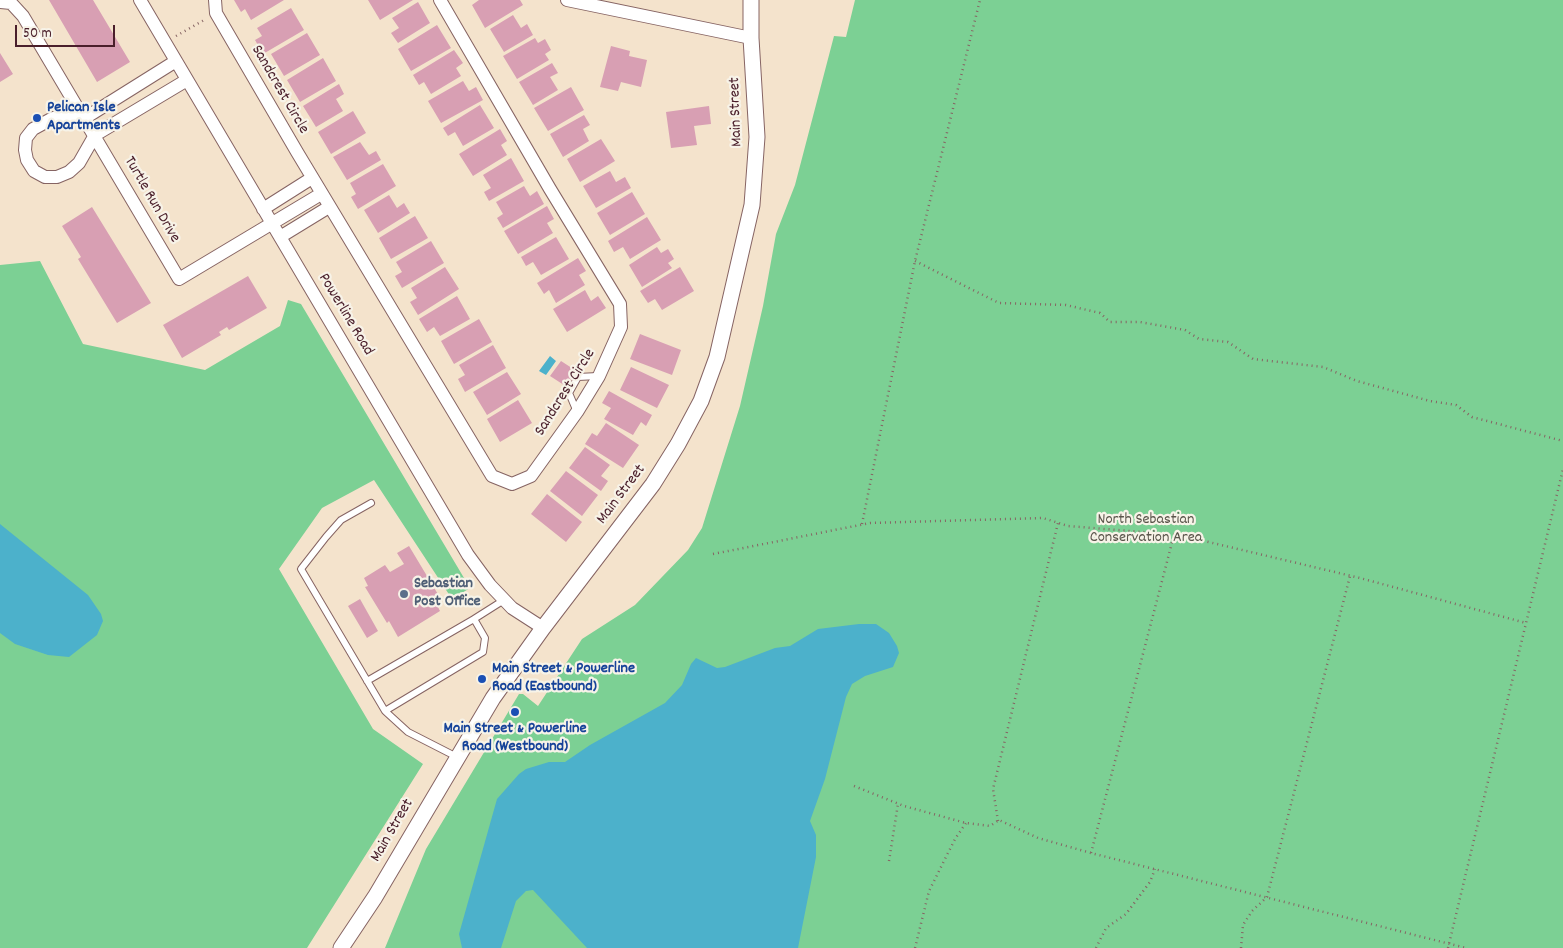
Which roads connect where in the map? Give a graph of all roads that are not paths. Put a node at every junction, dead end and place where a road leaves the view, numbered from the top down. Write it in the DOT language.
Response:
graph roads {
  1 [pos="140,0"];
  2 [pos="214,0"];
  3 [pos="440,0"];
  4 [pos="567,0"];
  5 [pos="751,0"];
  6 [pos="0,2"];
  7 [pos="751,38"];
  8 [pos="176,61"];
  9 [pos="187,80"];
  10 [pos="84,118"];
  11 [pos="95,135"];
  12 [pos="312,178"];
  13 [pos="321,194"];
  14 [pos="329,207"];
  15 [pos="263,208"];
  16 [pos="272,223"];
  17 [pos="280,237"];
  18 [pos="371,503"];
  19 [pos="504,600"];
  20 [pos="474,619"];
  21 [pos="543,628"];
  22 [pos="367,682"];
  23 [pos="385,711"];
  24 [pos="457,757"];
  25 [pos="341,948"];
  1 -- 8 [label="street, Powerline Road"];
  2 -- 12 [label="street, Sandcrest Circle"];
  3 -- 14 [label="street, Sandcrest Circle"];
  4 -- 7 [label="street"];
  5 -- 7 [label="street, Main Street"];
  6 -- 10 [label="street, Turtle Run Drive"];
  7 -- 21 [label="street, Main Street"];
  8 -- 9 [label="street, Powerline Road"];
  8 -- 10 [label="street"];
  9 -- 11 [label="street"];
  9 -- 15 [label="street, Powerline Road"];
  10 -- 11 [label="street, Turtle Run Drive"];
  10 -- 11 [label="street"];
  11 -- 16 [label="street, Turtle Run Drive"];
  12 -- 13 [label="street, Sandcrest Circle"];
  12 -- 15 [label="street"];
  13 -- 14 [label="street, Sandcrest Circle"];
  13 -- 16 [label="street"];
  14 -- 17 [label="street"];
  15 -- 16 [label="street, Powerline Road"];
  16 -- 17 [label="street, Powerline Road"];
  17 -- 19 [label="street, Powerline Road"];
  18 -- 22 [label="lane"];
  19 -- 20 [label="lane"];
  19 -- 21 [label="street, Powerline Road"];
  20 -- 22 [label="lane"];
  20 -- 23 [label="lane"];
  21 -- 24 [label="street, Main Street"];
  22 -- 23 [label="lane"];
  23 -- 24 [label="lane"];
  24 -- 25 [label="street, Main Street"];
}
